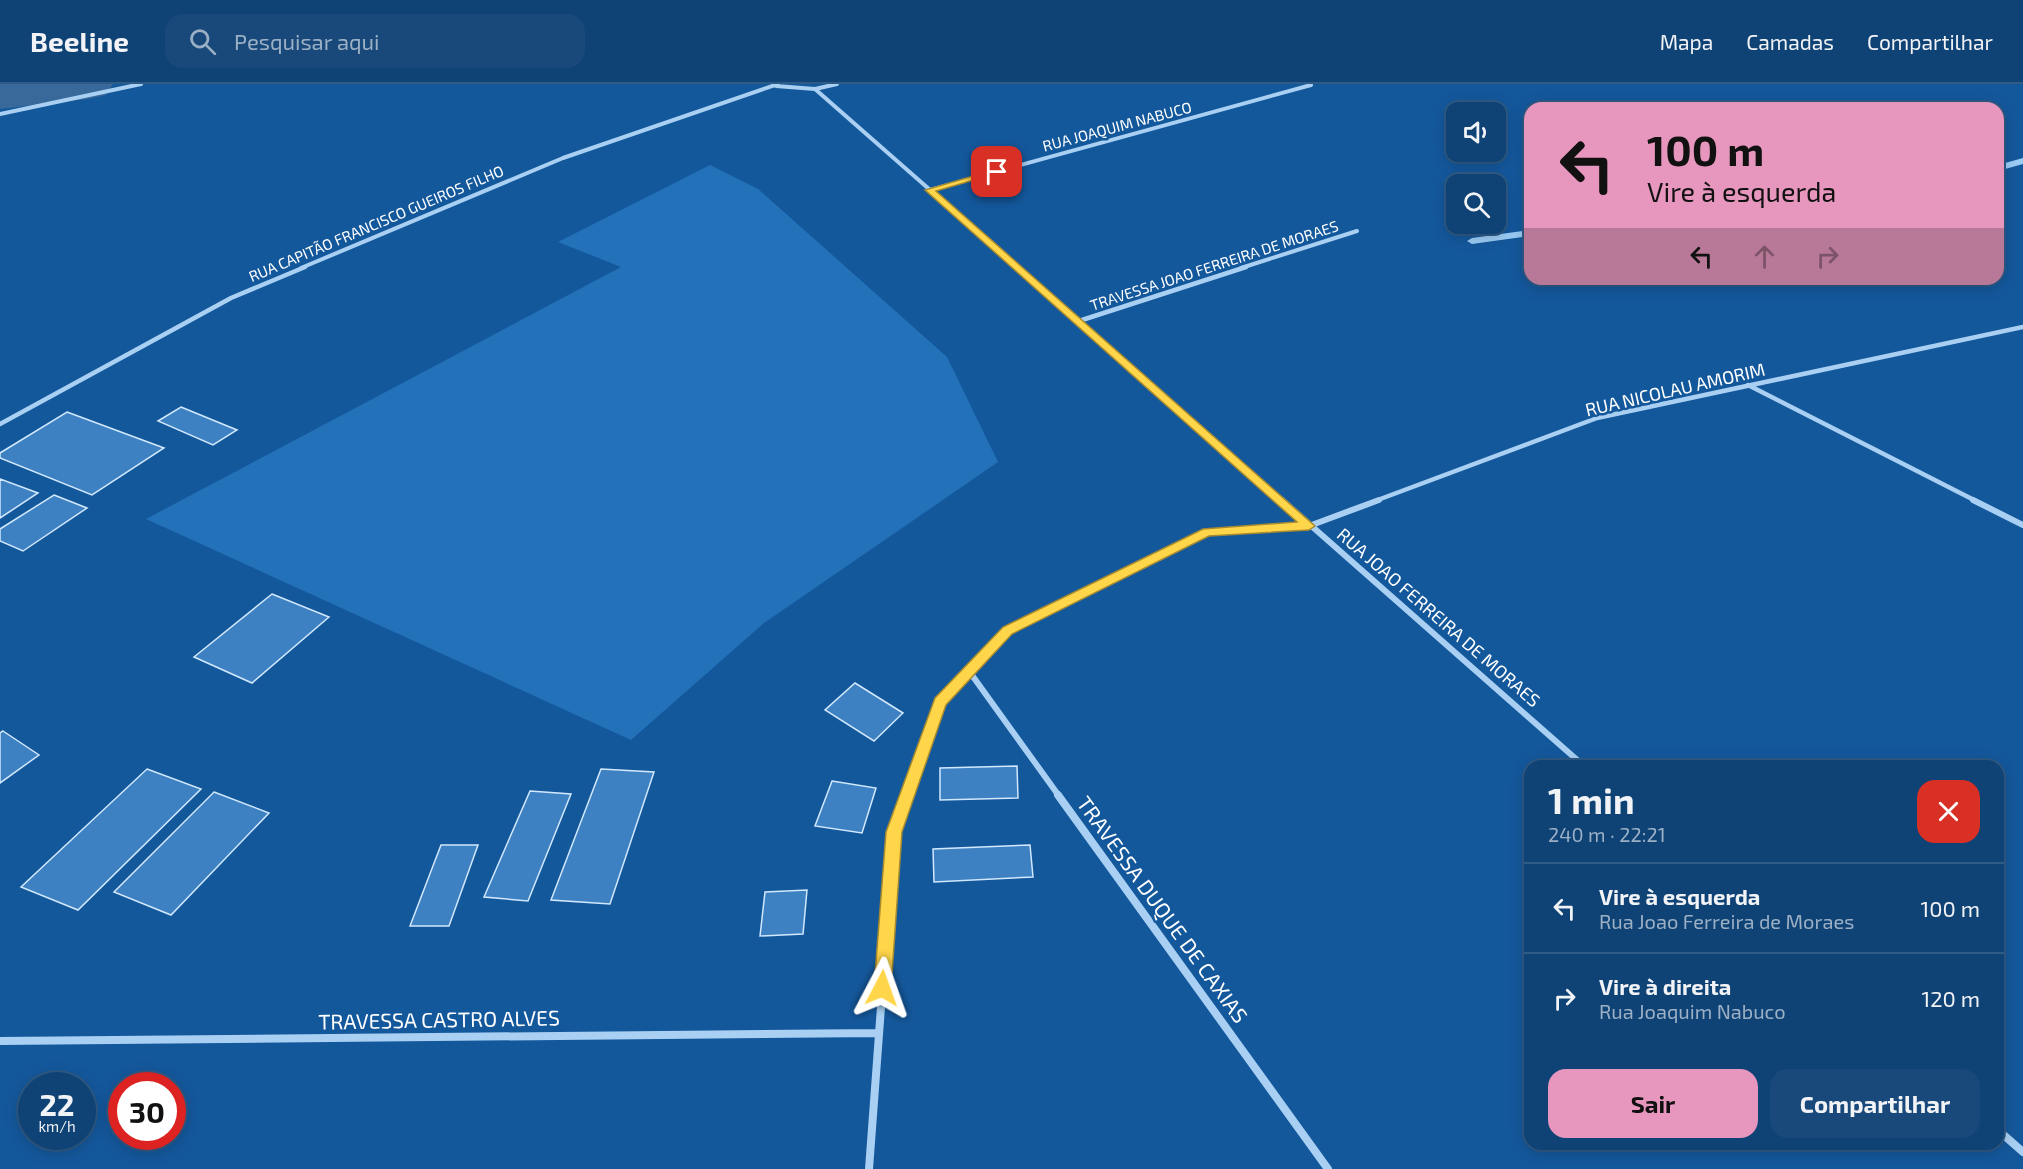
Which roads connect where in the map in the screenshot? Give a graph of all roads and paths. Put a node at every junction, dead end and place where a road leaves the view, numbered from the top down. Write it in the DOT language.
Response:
graph roads {
  1 [pos="141,84"];
  2 [pos="837,84"];
  3 [pos="777,85"];
  4 [pos="1311,85"];
  5 [pos="815,89"];
  6 [pos="0,114"];
  7 [pos="930,190"];
  8 [pos="1357,231"];
  9 [pos="1079,321"];
  10 [pos="2023,327"];
  11 [pos="1748,385"];
  12 [pos="0,424"];
  13 [pos="2023,525"];
  14 [pos="1309,526"];
  15 [pos="969,671"];
  16 [pos="1577,760"];
  17 [pos="879,1033"];
  18 [pos="0,1041"];
  19 [pos="2004,1135"];
  20 [pos="2023,1152"];
  21 [pos="869,1169"];
  22 [pos="1328,1169"];
  1 -- 6 [label="street"];
  2 -- 5 [label="street"];
  3 -- 5 [label="street"];
  3 -- 12 [label="street, RUA CAPITÃO FRANCISCO GUEIROS FILHO"];
  4 -- 7 [label="street, RUA JOAQUIM NABUCO"];
  5 -- 7 [label="street, RUA JOAO FERREIRA DE MORAES"];
  7 -- 9 [label="street, RUA JOAO FERREIRA DE MORAES"];
  8 -- 9 [label="street, TRAVESSA JOAO FERREIRA DE MORAES"];
  9 -- 14 [label="street, RUA JOAO FERREIRA DE MORAES"];
  10 -- 11 [label="street, RUA NICOLAU AMORIM"];
  11 -- 13 [label="street"];
  11 -- 14 [label="street, RUA NICOLAU AMORIM"];
  14 -- 15 [label="street, RUA NICOLAU AMORIM"];
  14 -- 16 [label="street, RUA JOAO FERREIRA DE MORAES"];
  15 -- 17 [label="street, RUA NICOLAU AMORIM"];
  15 -- 22 [label="street, TRAVESSA DUQUE DE CAXIAS"];
  17 -- 18 [label="street, TRAVESSA CASTRO ALVES"];
  17 -- 21 [label="street, RUA NICOLAU AMORIM"];
  19 -- 20 [label="street"];
}
